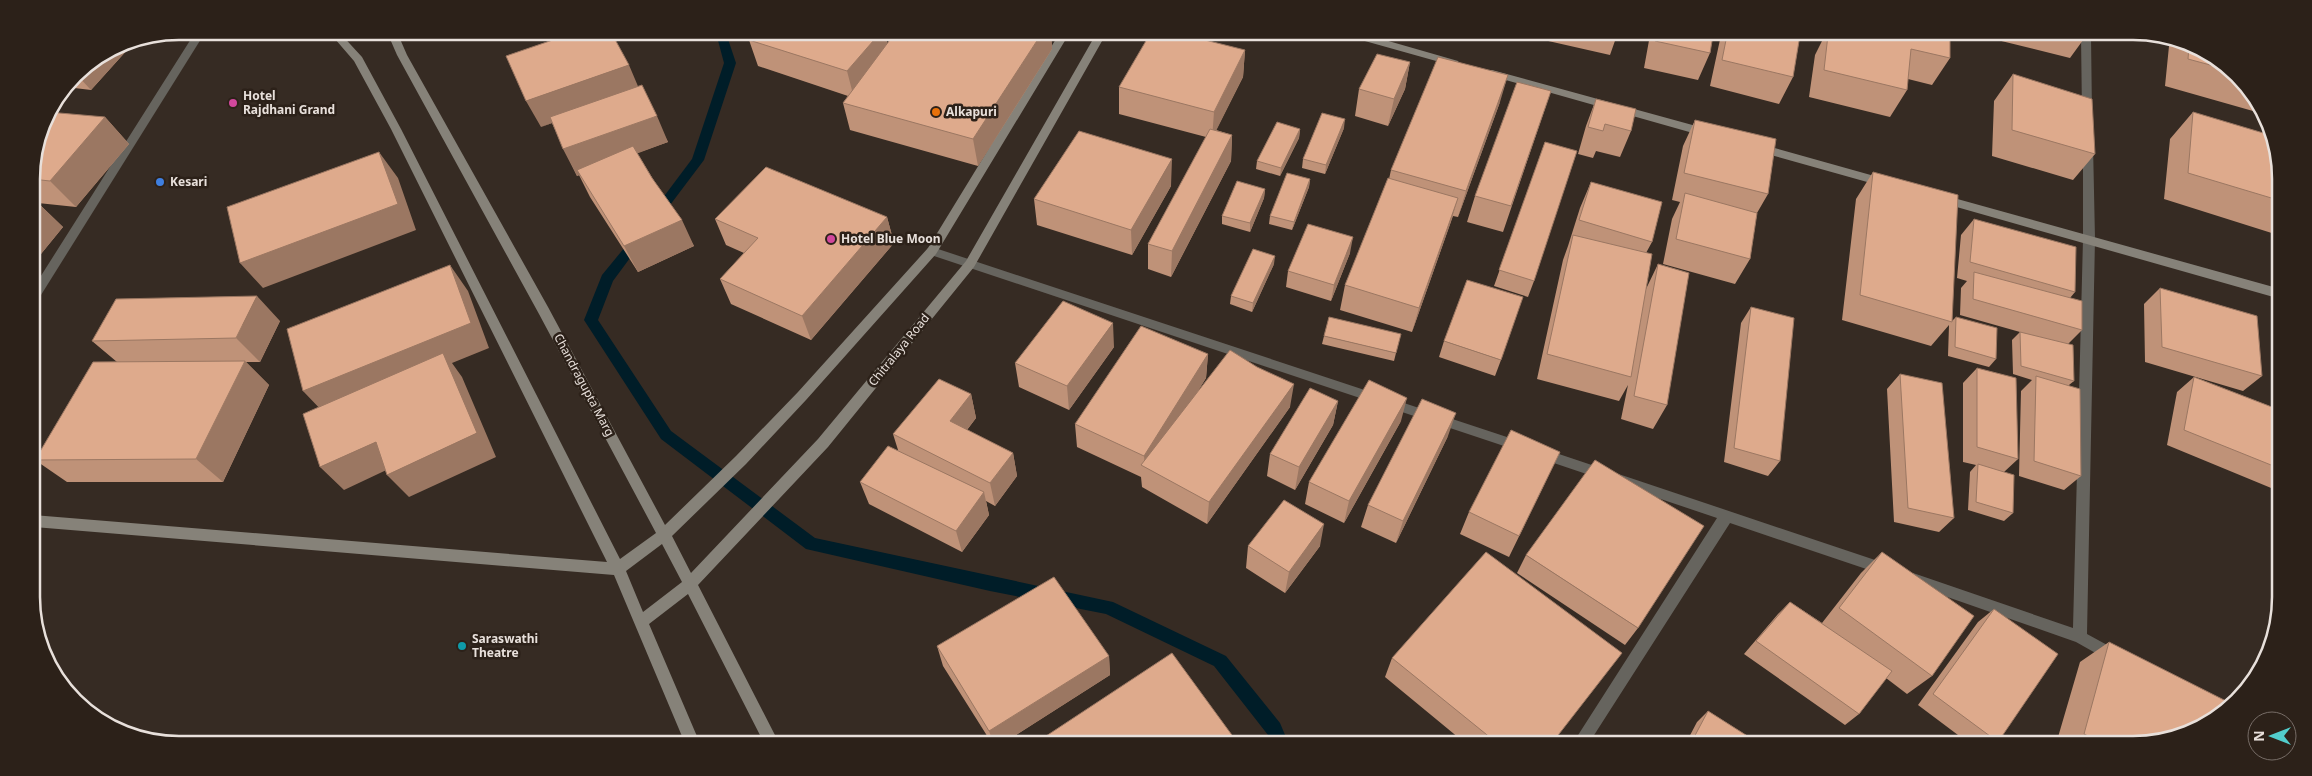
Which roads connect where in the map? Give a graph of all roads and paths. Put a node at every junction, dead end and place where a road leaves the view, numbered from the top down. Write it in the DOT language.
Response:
graph roads {
  1 [pos="196,40"];
  2 [pos="341,40"];
  3 [pos="395,40"];
  4 [pos="1060,40"];
  5 [pos="1098,40"];
  6 [pos="1373,40"];
  7 [pos="2086,40"];
  8 [pos="1466,66"];
  9 [pos="1485,72"];
  10 [pos="1715,136"];
  11 [pos="1744,144"];
  12 [pos="1897,186"];
  13 [pos="1936,197"];
  14 [pos="2089,239"];
  15 [pos="932,251"];
  16 [pos="970,264"];
  17 [pos="40,287"];
  18 [pos="2272,291"];
  19 [pos="1727,515"];
  20 [pos="40,521"];
  21 [pos="665,534"];
  22 [pos="618,569"];
  23 [pos="690,584"];
  24 [pos="641,622"];
  25 [pos="2080,637"];
  26 [pos="2129,665"];
  27 [pos="690,736"];
  28 [pos="768,736"];
  29 [pos="1585,736"];
  1 -- 17 [label="street"];
  2 -- 22 [label="street"];
  3 -- 21 [label="street, Chandragupta Marg"];
  4 -- 15 [label="street"];
  5 -- 16 [label="street, Chitralaya Road"];
  6 -- 8 [label="street"];
  7 -- 14 [label="street"];
  9 -- 10 [label="street"];
  11 -- 12 [label="street"];
  13 -- 14 [label="street"];
  14 -- 18 [label="street"];
  14 -- 25 [label="street"];
  15 -- 16 [label="street"];
  15 -- 21 [label="street"];
  16 -- 19 [label="street"];
  16 -- 23 [label="street, Chitralaya Road"];
  19 -- 25 [label="street"];
  19 -- 29 [label="street"];
  20 -- 22 [label="street"];
  21 -- 22 [label="street"];
  21 -- 23 [label="street, Chandragupta Marg"];
  22 -- 24 [label="street"];
  23 -- 24 [label="street, Chitralaya Road"];
  23 -- 28 [label="street, Chandragupta Marg"];
  24 -- 27 [label="street"];
  25 -- 26 [label="street"];
}
